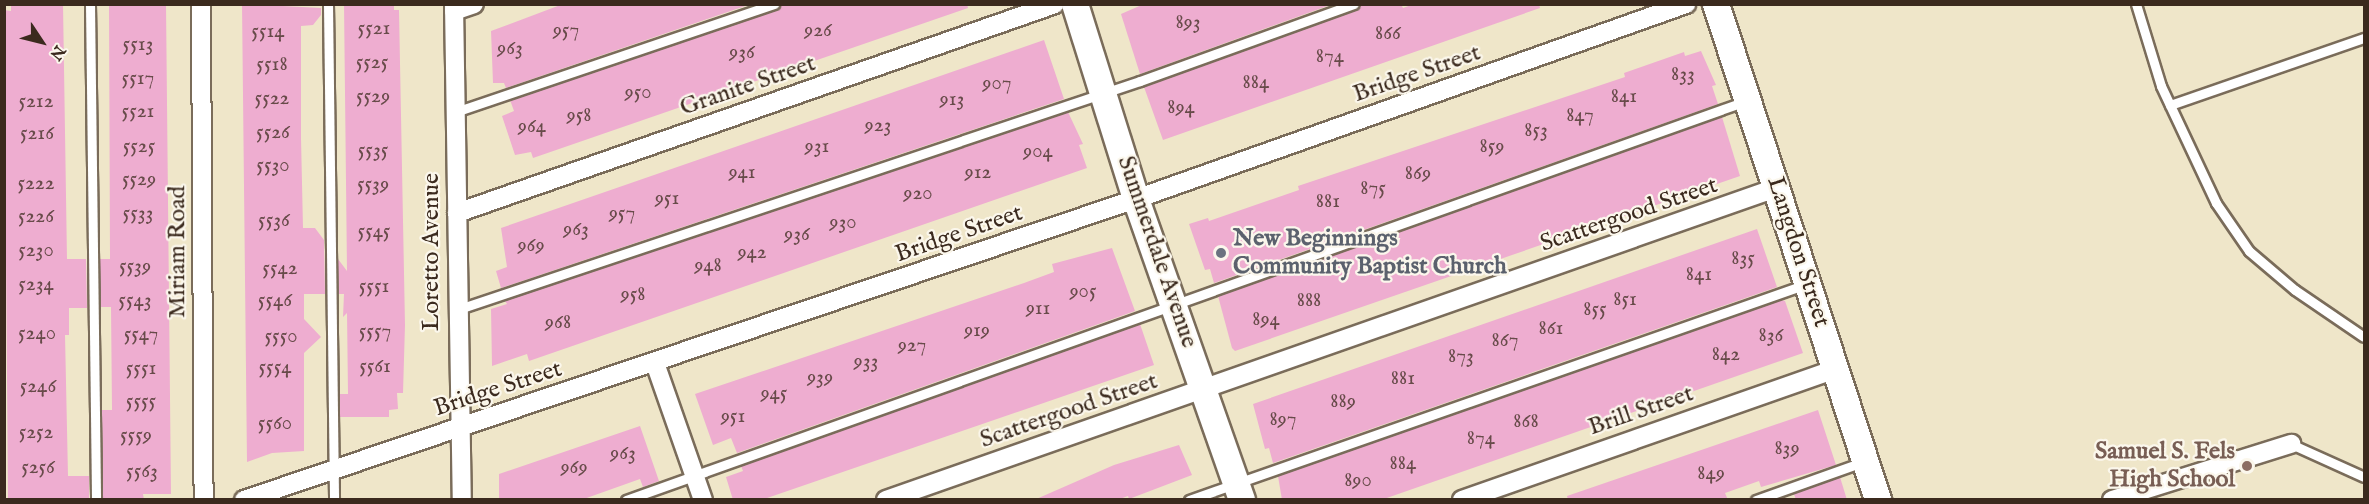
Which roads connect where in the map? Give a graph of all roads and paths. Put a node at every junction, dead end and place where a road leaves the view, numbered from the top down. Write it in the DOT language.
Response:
graph roads {
  1 [pos="90,4"];
  2 [pos="201,4"];
  3 [pos="328,4"];
  4 [pos="474,4"];
  5 [pos="774,4"];
  6 [pos="1055,4"];
  7 [pos="1075,4"];
  8 [pos="1354,4"];
  9 [pos="1686,4"];
  10 [pos="2136,4"];
  11 [pos="1719,6"];
  12 [pos="454,8"];
  13 [pos="2364,38"];
  14 [pos="1103,93"];
  15 [pos="1748,100"];
  16 [pos="2170,105"];
  17 [pos="454,113"];
  18 [pos="1776,188"];
  19 [pos="1136,199"];
  20 [pos="457,213"];
  21 [pos="1809,283"];
  22 [pos="1173,304"];
  23 [pos="456,309"];
  24 [pos="2364,337"];
  25 [pos="656,363"];
  26 [pos="1836,369"];
  27 [pos="1206,390"];
  28 [pos="459,426"];
  29 [pos="2291,444"];
  30 [pos="1866,461"];
  31 [pos="334,467"];
  32 [pos="694,473"];
  33 [pos="2364,477"];
  34 [pos="1239,491"];
  35 [pos="96,500"];
  36 [pos="204,500"];
  37 [pos="244,500"];
  38 [pos="334,500"];
  39 [pos="462,500"];
  40 [pos="626,500"];
  41 [pos="703,500"];
  42 [pos="886,500"];
  43 [pos="1189,500"];
  44 [pos="1462,500"];
  45 [pos="1756,500"];
  46 [pos="1878,500"];
  47 [pos="2112,500"];
  1 -- 35 [label="lane"];
  2 -- 36 [label="street, Miriam Road"];
  3 -- 31 [label="lane"];
  4 -- 12 [label="street"];
  5 -- 17 [label="lane"];
  6 -- 20 [label="street, Granite Street"];
  7 -- 14 [label="street, Summerdale Avenue"];
  8 -- 14 [label="lane"];
  9 -- 19 [label="street, Bridge Street"];
  10 -- 16 [label="lane"];
  11 -- 15 [label="street, Langdon Street"];
  12 -- 17 [label="street, Loretto Avenue"];
  13 -- 16 [label="lane"];
  14 -- 19 [label="street, Summerdale Avenue"];
  14 -- 23 [label="lane"];
  15 -- 18 [label="street, Langdon Street"];
  15 -- 22 [label="lane"];
  16 -- 24 [label="lane"];
  17 -- 20 [label="street, Loretto Avenue"];
  18 -- 21 [label="street, Langdon Street"];
  18 -- 27 [label="street, Scattergood Street"];
  19 -- 22 [label="street, Summerdale Avenue"];
  19 -- 25 [label="street, Bridge Street"];
  20 -- 23 [label="street, Loretto Avenue"];
  21 -- 26 [label="street, Langdon Street"];
  21 -- 34 [label="lane"];
  22 -- 27 [label="street, Summerdale Avenue"];
  22 -- 32 [label="lane"];
  23 -- 28 [label="street, Loretto Avenue"];
  25 -- 28 [label="street, Bridge Street"];
  25 -- 32 [label="street"];
  26 -- 30 [label="street, Langdon Street"];
  26 -- 44 [label="street, Brill Street"];
  27 -- 34 [label="street, Summerdale Avenue"];
  27 -- 42 [label="street, Scattergood Street"];
  28 -- 31 [label="street, Bridge Street"];
  28 -- 39 [label="street, Loretto Avenue"];
  29 -- 33 [label="lane"];
  29 -- 47 [label="street"];
  30 -- 45 [label="lane"];
  30 -- 46 [label="street, Langdon Street"];
  31 -- 37 [label="street, Bridge Street"];
  31 -- 38 [label="lane"];
  32 -- 40 [label="lane"];
  32 -- 41 [label="street"];
  34 -- 43 [label="lane"];
}
